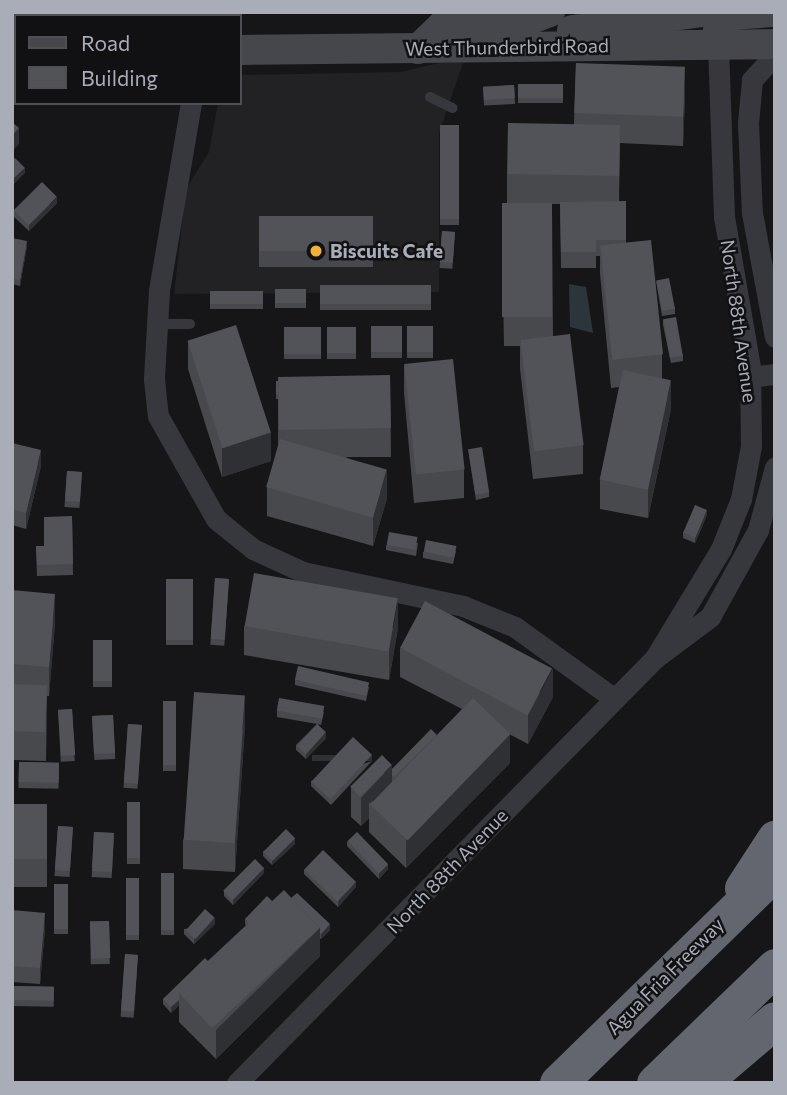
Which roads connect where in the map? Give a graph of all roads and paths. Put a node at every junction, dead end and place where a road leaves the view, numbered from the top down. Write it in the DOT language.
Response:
graph roads {
  1 [pos="550,12"];
  2 [pos="701,12"];
  3 [pos="772,12"];
  4 [pos="718,44"];
  5 [pos="775,44"];
  6 [pos="530,47"];
  7 [pos="418,49"];
  8 [pos="242,50"];
  9 [pos="775,55"];
  10 [pos="430,97"];
  11 [pos="191,105"];
  12 [pos="453,108"];
  13 [pos="155,324"];
  14 [pos="190,324"];
  15 [pos="775,337"];
  16 [pos="775,374"];
  17 [pos="750,377"];
  18 [pos="775,467"];
  19 [pos="655,658"];
  20 [pos="615,699"];
  21 [pos="775,839"];
  22 [pos="775,871"];
  23 [pos="727,916"];
  24 [pos="775,967"];
  25 [pos="775,1020"];
  26 [pos="237,1083"];
  27 [pos="558,1083"];
  28 [pos="655,1083"];
  29 [pos="701,1083"];
  1 -- 7 [label="main road"];
  2 -- 6 [label="main road"];
  3 -- 4 [label="main road"];
  4 -- 5 [label="main road, West Thunderbird Road"];
  4 -- 6 [label="main road, West Thunderbird Road"];
  4 -- 17 [label="street, North 88th Avenue"];
  6 -- 7 [label="main road, West Thunderbird Road"];
  7 -- 8 [label="main road, West Thunderbird Road"];
  9 -- 15 [label="street, North 88th Avenue"];
  10 -- 12 [label="lane"];
  11 -- 13 [label="street"];
  13 -- 14 [label="lane"];
  13 -- 20 [label="street"];
  16 -- 17 [label="street"];
  17 -- 19 [label="street, North 88th Avenue"];
  18 -- 19 [label="street, North 88th Avenue"];
  19 -- 20 [label="street, North 88th Avenue"];
  20 -- 26 [label="street, North 88th Avenue"];
  21 -- 23 [label="highway"];
  22 -- 23 [label="highway, Agua Fria Freeway"];
  23 -- 27 [label="highway, Agua Fria Freeway"];
  24 -- 28 [label="highway"];
  25 -- 29 [label="highway"];
}
